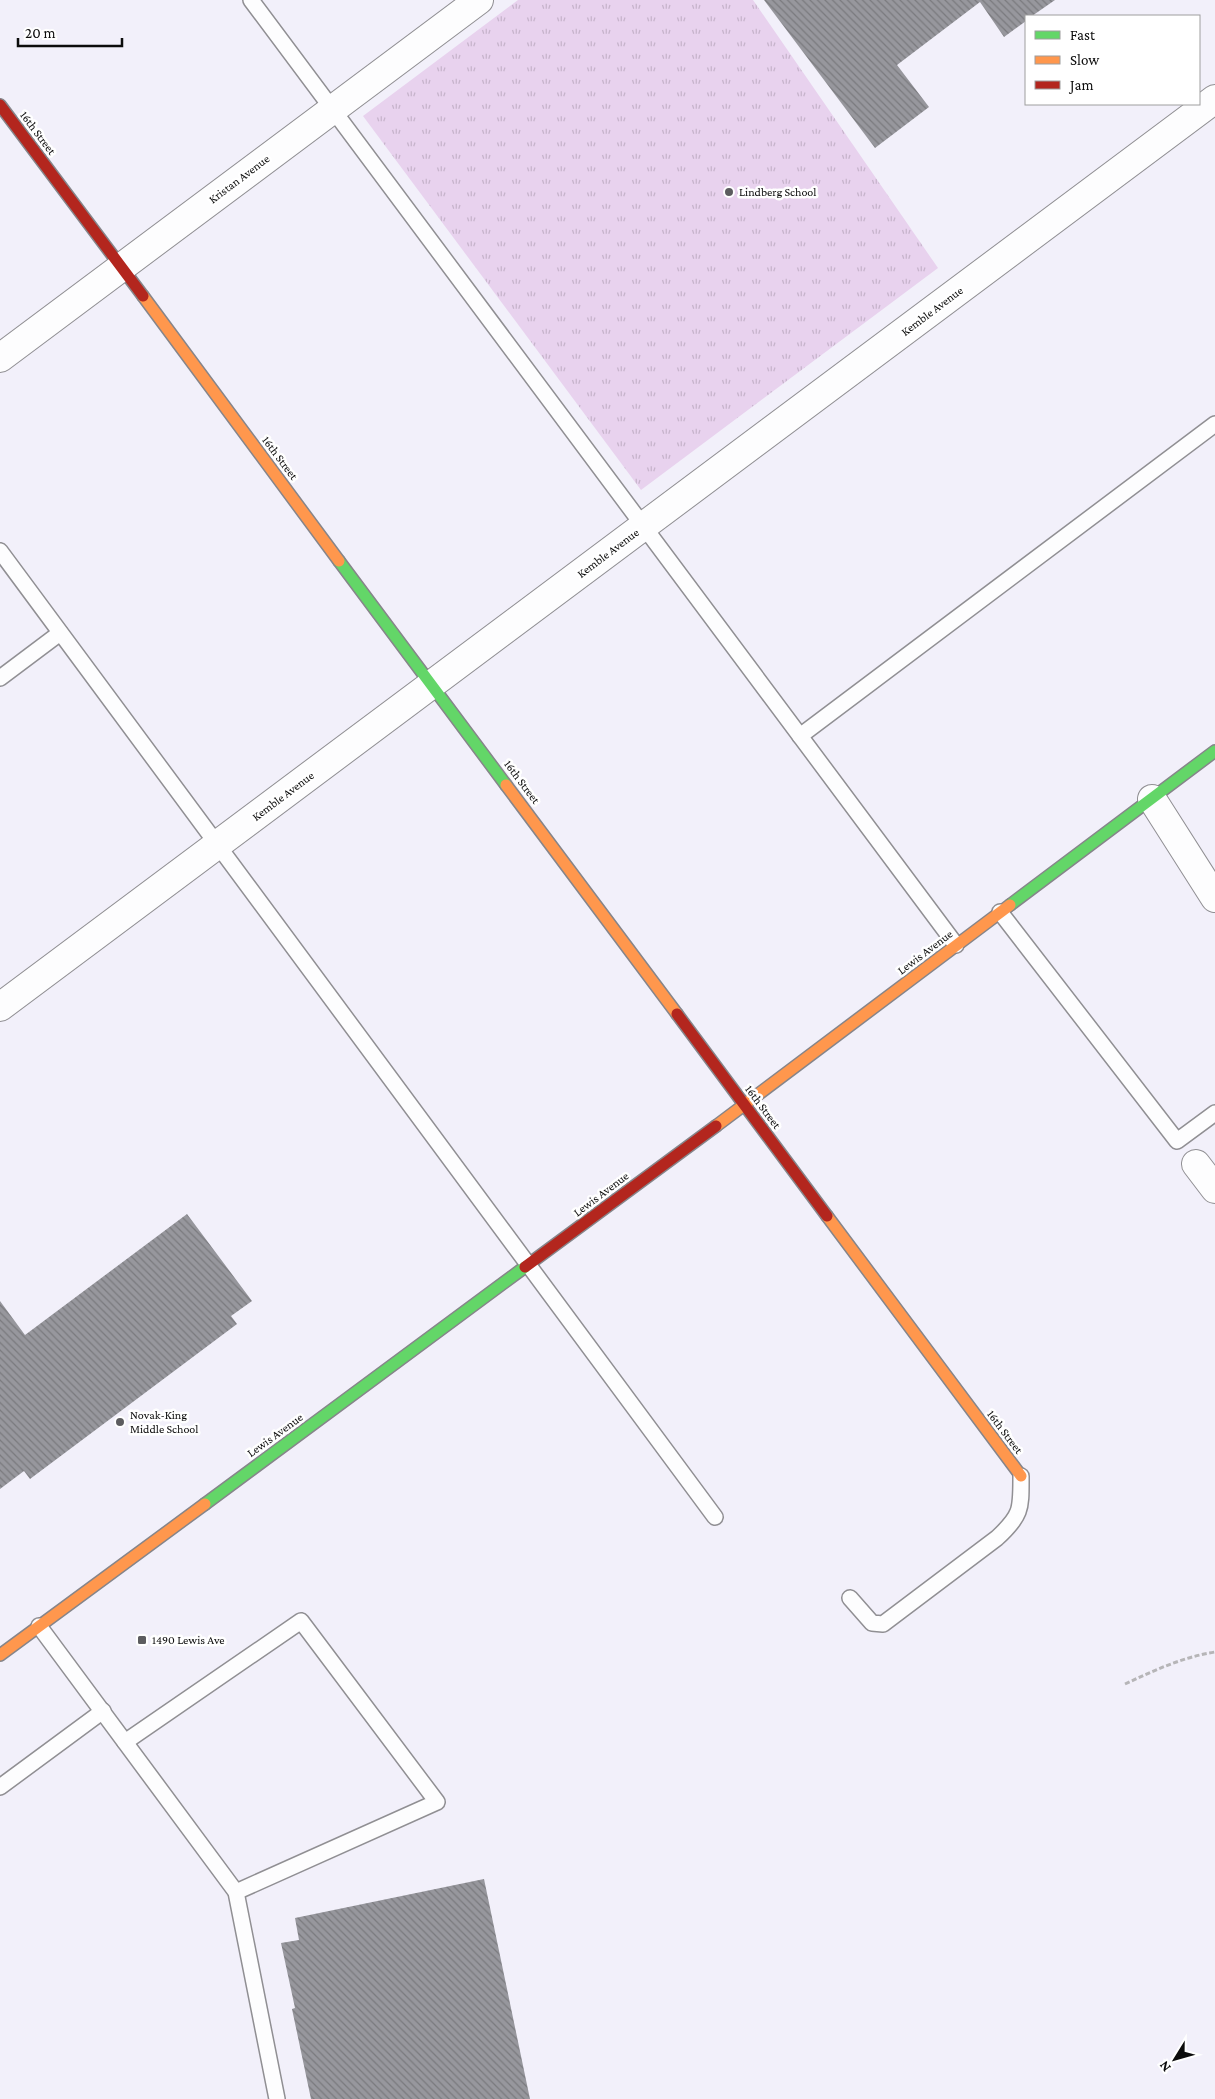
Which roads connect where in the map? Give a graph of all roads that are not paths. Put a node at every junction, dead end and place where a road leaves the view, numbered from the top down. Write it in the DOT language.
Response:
graph roads {
  1 [pos="251,0"];
  2 [pos="479,0"];
  3 [pos="1215,99"];
  4 [pos="0,105"];
  5 [pos="332,110"];
  6 [pos="120,267"];
  7 [pos="0,358"];
  8 [pos="1215,424"];
  9 [pos="644,527"];
  10 [pos="0,551"];
  11 [pos="60,633"];
  12 [pos="0,678"];
  13 [pos="432,685"];
  14 [pos="800,736"];
  15 [pos="1215,751"];
  16 [pos="1152,799"];
  17 [pos="217,845"];
  18 [pos="1215,898"];
  19 [pos="1000,912"];
  20 [pos="956,945"];
  21 [pos="0,1007"];
  22 [pos="744,1105"];
  23 [pos="1215,1113"];
  24 [pos="1196,1164"];
  25 [pos="1215,1189"];
  26 [pos="528,1265"];
  27 [pos="1021,1476"];
  28 [pos="715,1517"];
  29 [pos="850,1598"];
  30 [pos="39,1626"];
  31 [pos="0,1655"];
  32 [pos="102,1711"];
  33 [pos="125,1742"];
  34 [pos="0,1787"];
  35 [pos="236,1892"];
  36 [pos="277,2099"];
  1 -- 5 [label="lane"];
  2 -- 5 [label="street, Kristan Avenue"];
  3 -- 9 [label="street, Kemble Avenue"];
  4 -- 6 [label="street, 16th Street"];
  5 -- 6 [label="street, Kristan Avenue"];
  5 -- 9 [label="lane"];
  6 -- 7 [label="street, Kristan Avenue"];
  6 -- 13 [label="street, 16th Street"];
  8 -- 14 [label="lane"];
  9 -- 13 [label="street, Kemble Avenue"];
  9 -- 14 [label="lane"];
  10 -- 11 [label="lane"];
  11 -- 12 [label="lane"];
  11 -- 17 [label="lane"];
  13 -- 17 [label="street, Kemble Avenue"];
  13 -- 22 [label="street, 16th Street"];
  14 -- 20 [label="lane"];
  15 -- 16 [label="street, Lewis Avenue"];
  16 -- 18 [label="street"];
  16 -- 19 [label="street, Lewis Avenue"];
  17 -- 21 [label="street, Kemble Avenue"];
  17 -- 26 [label="lane"];
  19 -- 20 [label="street, Lewis Avenue"];
  19 -- 23 [label="lane"];
  20 -- 22 [label="street, Lewis Avenue"];
  22 -- 26 [label="street, Lewis Avenue"];
  22 -- 27 [label="street, 16th Street"];
  24 -- 25 [label="street"];
  26 -- 28 [label="lane"];
  26 -- 30 [label="street, Lewis Avenue"];
  27 -- 29 [label="lane"];
  30 -- 31 [label="street, Lewis Avenue"];
  30 -- 32 [label="lane"];
  32 -- 33 [label="lane"];
  32 -- 34 [label="lane"];
  33 -- 35 [label="lane"];
  33 -- 35 [label="lane"];
  35 -- 36 [label="lane"];
}
